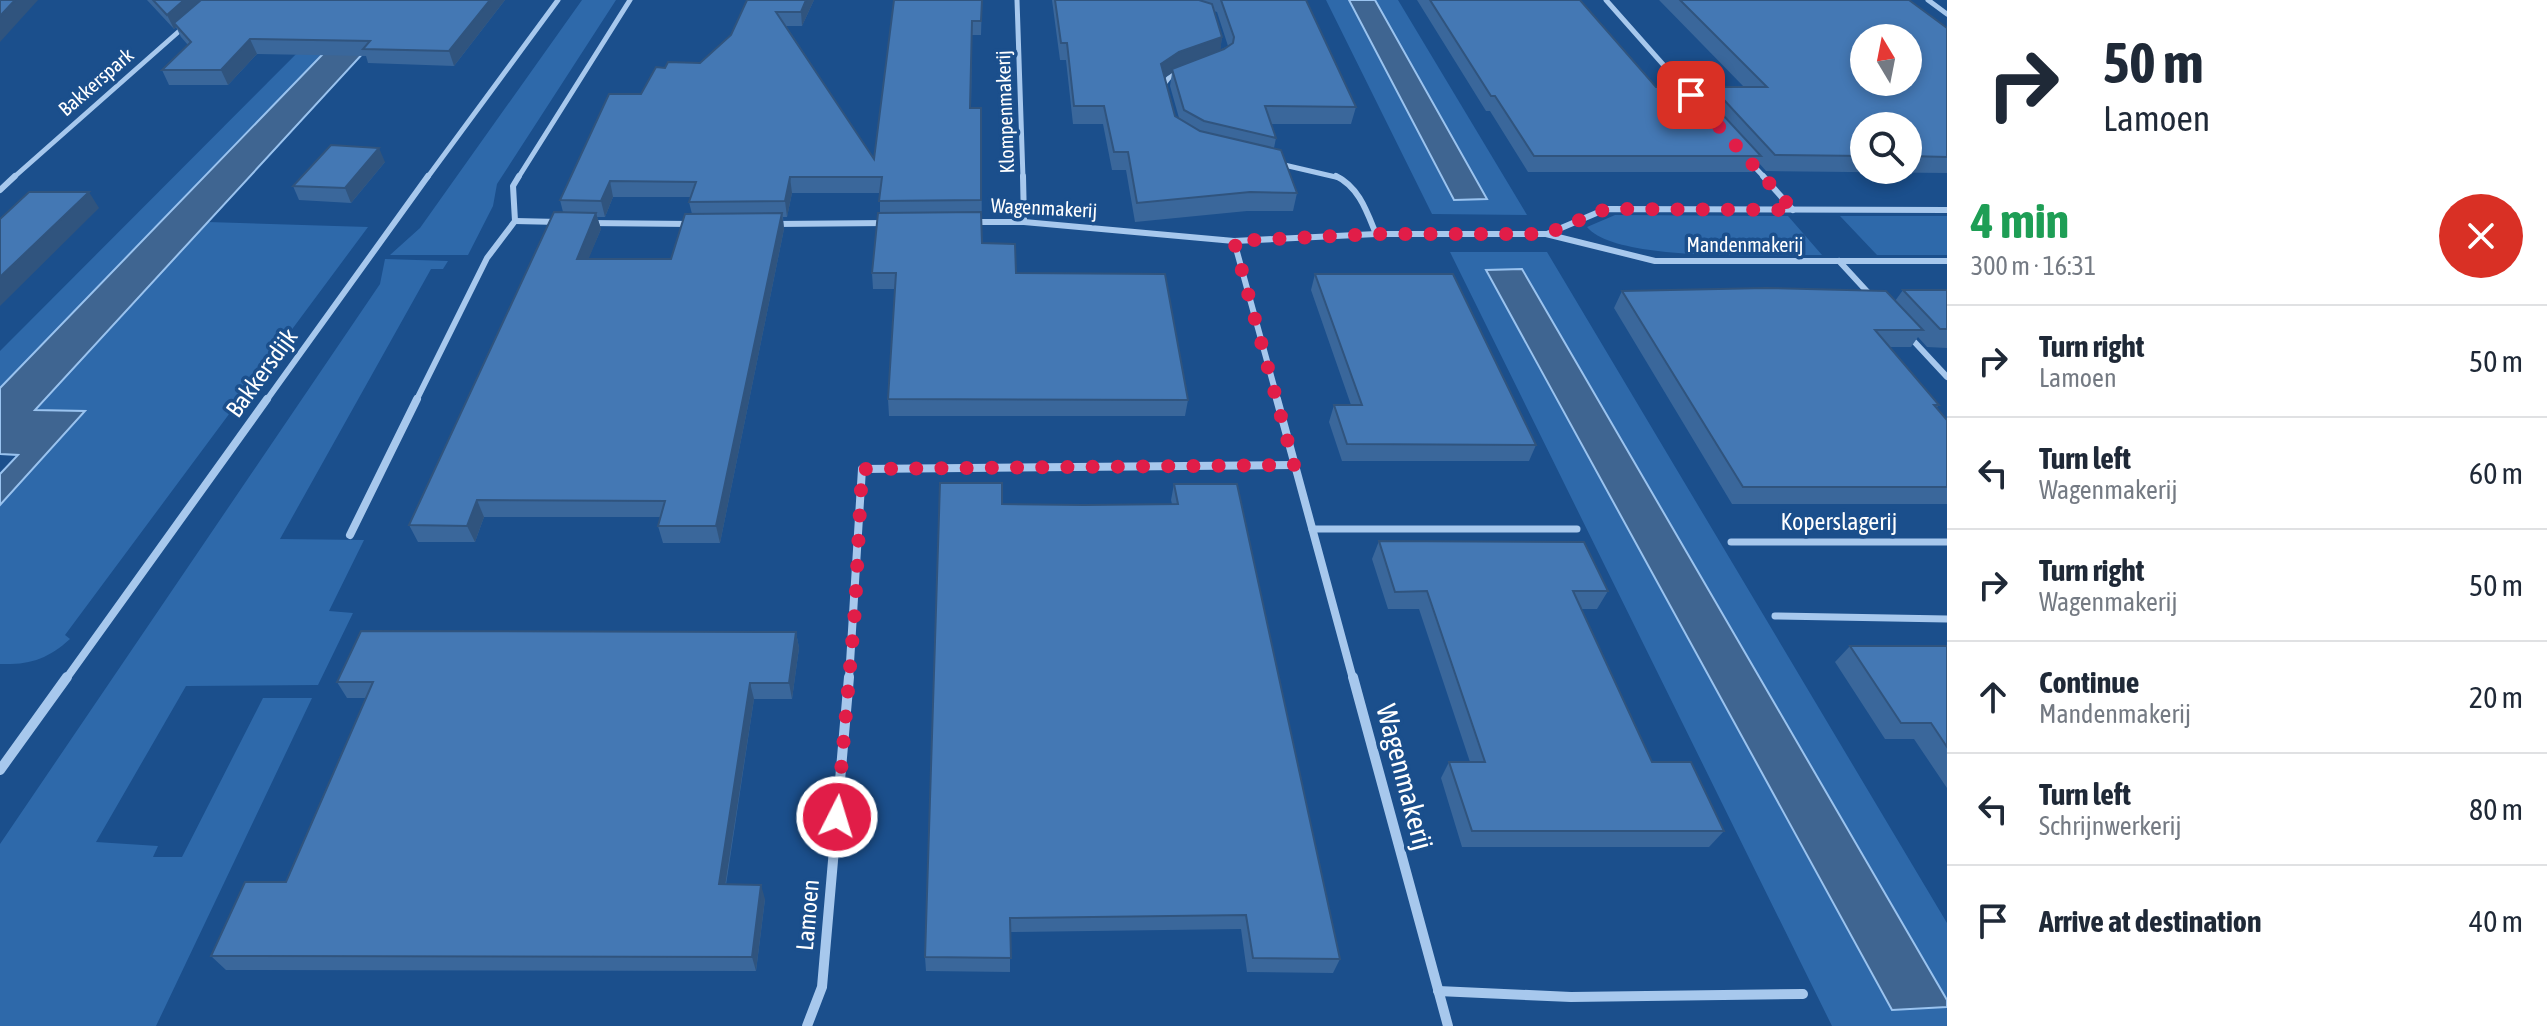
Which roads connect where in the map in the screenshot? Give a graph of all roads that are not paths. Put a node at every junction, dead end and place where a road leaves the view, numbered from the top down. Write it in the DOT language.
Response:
graph roads {
  1 [pos="558,0"];
  2 [pos="630,0"];
  3 [pos="1017,0"];
  4 [pos="1606,0"];
  5 [pos="1928,0"];
  6 [pos="1947,14"];
  7 [pos="192,19"];
  8 [pos="1195,70"];
  9 [pos="1167,96"];
  10 [pos="1701,106"];
  11 [pos="1742,152"];
  12 [pos="1267,162"];
  13 [pos="0,190"];
  14 [pos="1793,210"];
  15 [pos="1947,210"];
  16 [pos="515,221"];
  17 [pos="563,222"];
  18 [pos="1024,222"];
  19 [pos="578,223"];
  20 [pos="902,223"];
  21 [pos="963,223"];
  22 [pos="703,224"];
  23 [pos="763,224"];
  24 [pos="1376,234"];
  25 [pos="1546,234"];
  26 [pos="1234,241"];
  27 [pos="1839,261"];
  28 [pos="1947,261"];
  29 [pos="1882,308"];
  30 [pos="1904,331"];
  31 [pos="1947,377"];
  32 [pos="1294,465"];
  33 [pos="1312,529"];
  34 [pos="1577,529"];
  35 [pos="350,535"];
  36 [pos="1731,542"];
  37 [pos="1947,542"];
  38 [pos="1775,616"];
  39 [pos="1947,619"];
  40 [pos="0,770"];
  41 [pos="1438,991"];
  42 [pos="1803,994"];
  43 [pos="807,1026"];
  44 [pos="1448,1026"];
  1 -- 40 [label="street, Bakkersdijk"];
  2 -- 16 [label="street"];
  3 -- 18 [label="street, Klompenmakerij"];
  4 -- 10 [label="street"];
  5 -- 6 [label="street"];
  7 -- 13 [label="street, Bakkerspark"];
  8 -- 9 [label="street"];
  11 -- 14 [label="street"];
  12 -- 24 [label="street"];
  14 -- 15 [label="street, Mandenmakerij"];
  14 -- 25 [label="street, Mandenmakerij"];
  16 -- 17 [label="street"];
  16 -- 35 [label="street"];
  18 -- 21 [label="street, Wagenmakerij"];
  18 -- 26 [label="street, Wagenmakerij"];
  19 -- 22 [label="street"];
  20 -- 23 [label="street"];
  24 -- 25 [label="street, Mandenmakerij"];
  24 -- 26 [label="street, Wagenmakerij"];
  25 -- 27 [label="street, Mandenmakerij"];
  26 -- 32 [label="street, Wagenmakerij"];
  27 -- 28 [label="street, Mandenmakerij"];
  27 -- 29 [label="street"];
  30 -- 31 [label="street"];
  32 -- 33 [label="street, Wagenmakerij"];
  32 -- 43 [label="street, Lamoen"];
  33 -- 34 [label="street"];
  33 -- 41 [label="street, Wagenmakerij"];
  36 -- 37 [label="street, Koperslagerij"];
  38 -- 39 [label="street"];
  41 -- 42 [label="street"];
  41 -- 44 [label="street, Wagenmakerij"];
}
